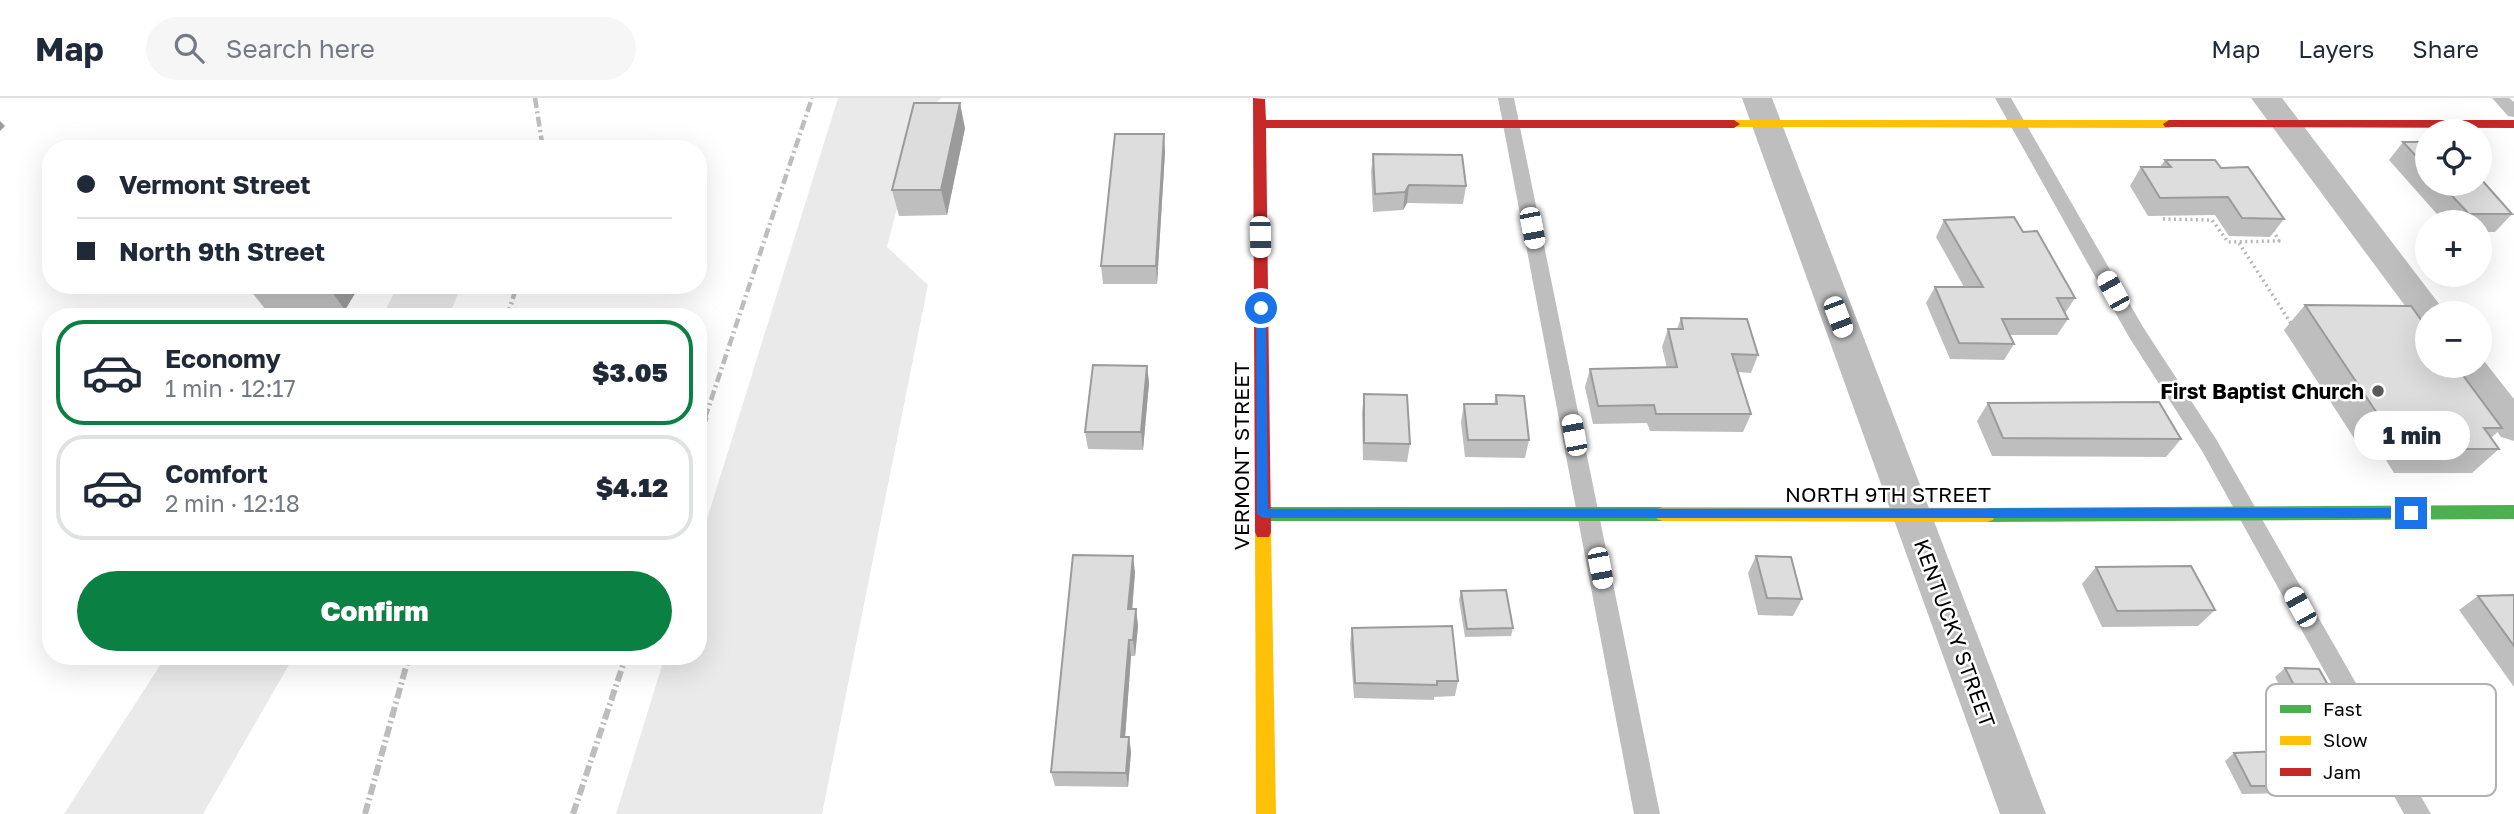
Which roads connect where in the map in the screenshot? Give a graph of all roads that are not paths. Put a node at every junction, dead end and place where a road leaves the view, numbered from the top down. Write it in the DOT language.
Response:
graph roads {
  1 [pos="1259,98"];
  2 [pos="1506,98"];
  3 [pos="2003,98"];
  4 [pos="2266,98"];
  5 [pos="2500,98"];
  6 [pos="1762,111"];
  7 [pos="2514,112"];
  8 [pos="1259,124"];
  9 [pos="1511,124"];
  10 [pos="2018,124"];
  11 [pos="2287,124"];
  12 [pos="2514,124"];
  13 [pos="2420,301"];
  14 [pos="2477,378"];
  15 [pos="2514,427"];
  16 [pos="2514,512"];
  17 [pos="1589,513"];
  18 [pos="1263,514"];
  19 [pos="1912,515"];
  20 [pos="2248,515"];
  21 [pos="2344,684"];
  22 [pos="2408,796"];
  23 [pos="1266,814"];
  24 [pos="1647,814"];
  25 [pos="2023,814"];
  26 [pos="2418,814"];
  1 -- 8 [label="street, VERMONT STREET"];
  2 -- 9 [label="lane"];
  3 -- 10 [label="lane"];
  4 -- 11 [label="street"];
  5 -- 7 [label="lane"];
  6 -- 9 [label="street"];
  6 -- 10 [label="street"];
  6 -- 19 [label="street, KENTUCKY STREET"];
  8 -- 9 [label="street"];
  8 -- 18 [label="street, VERMONT STREET"];
  9 -- 17 [label="lane"];
  10 -- 11 [label="street"];
  10 -- 20 [label="lane"];
  11 -- 12 [label="street"];
  11 -- 13 [label="street"];
  14 -- 15 [label="street"];
  16 -- 20 [label="street, NORTH 9TH STREET"];
  17 -- 18 [label="street, NORTH 9TH STREET"];
  17 -- 19 [label="street, NORTH 9TH STREET"];
  17 -- 24 [label="lane"];
  18 -- 23 [label="street, VERMONT STREET"];
  19 -- 20 [label="street, NORTH 9TH STREET"];
  19 -- 25 [label="street, KENTUCKY STREET"];
  20 -- 21 [label="lane"];
  22 -- 26 [label="lane"];
}
